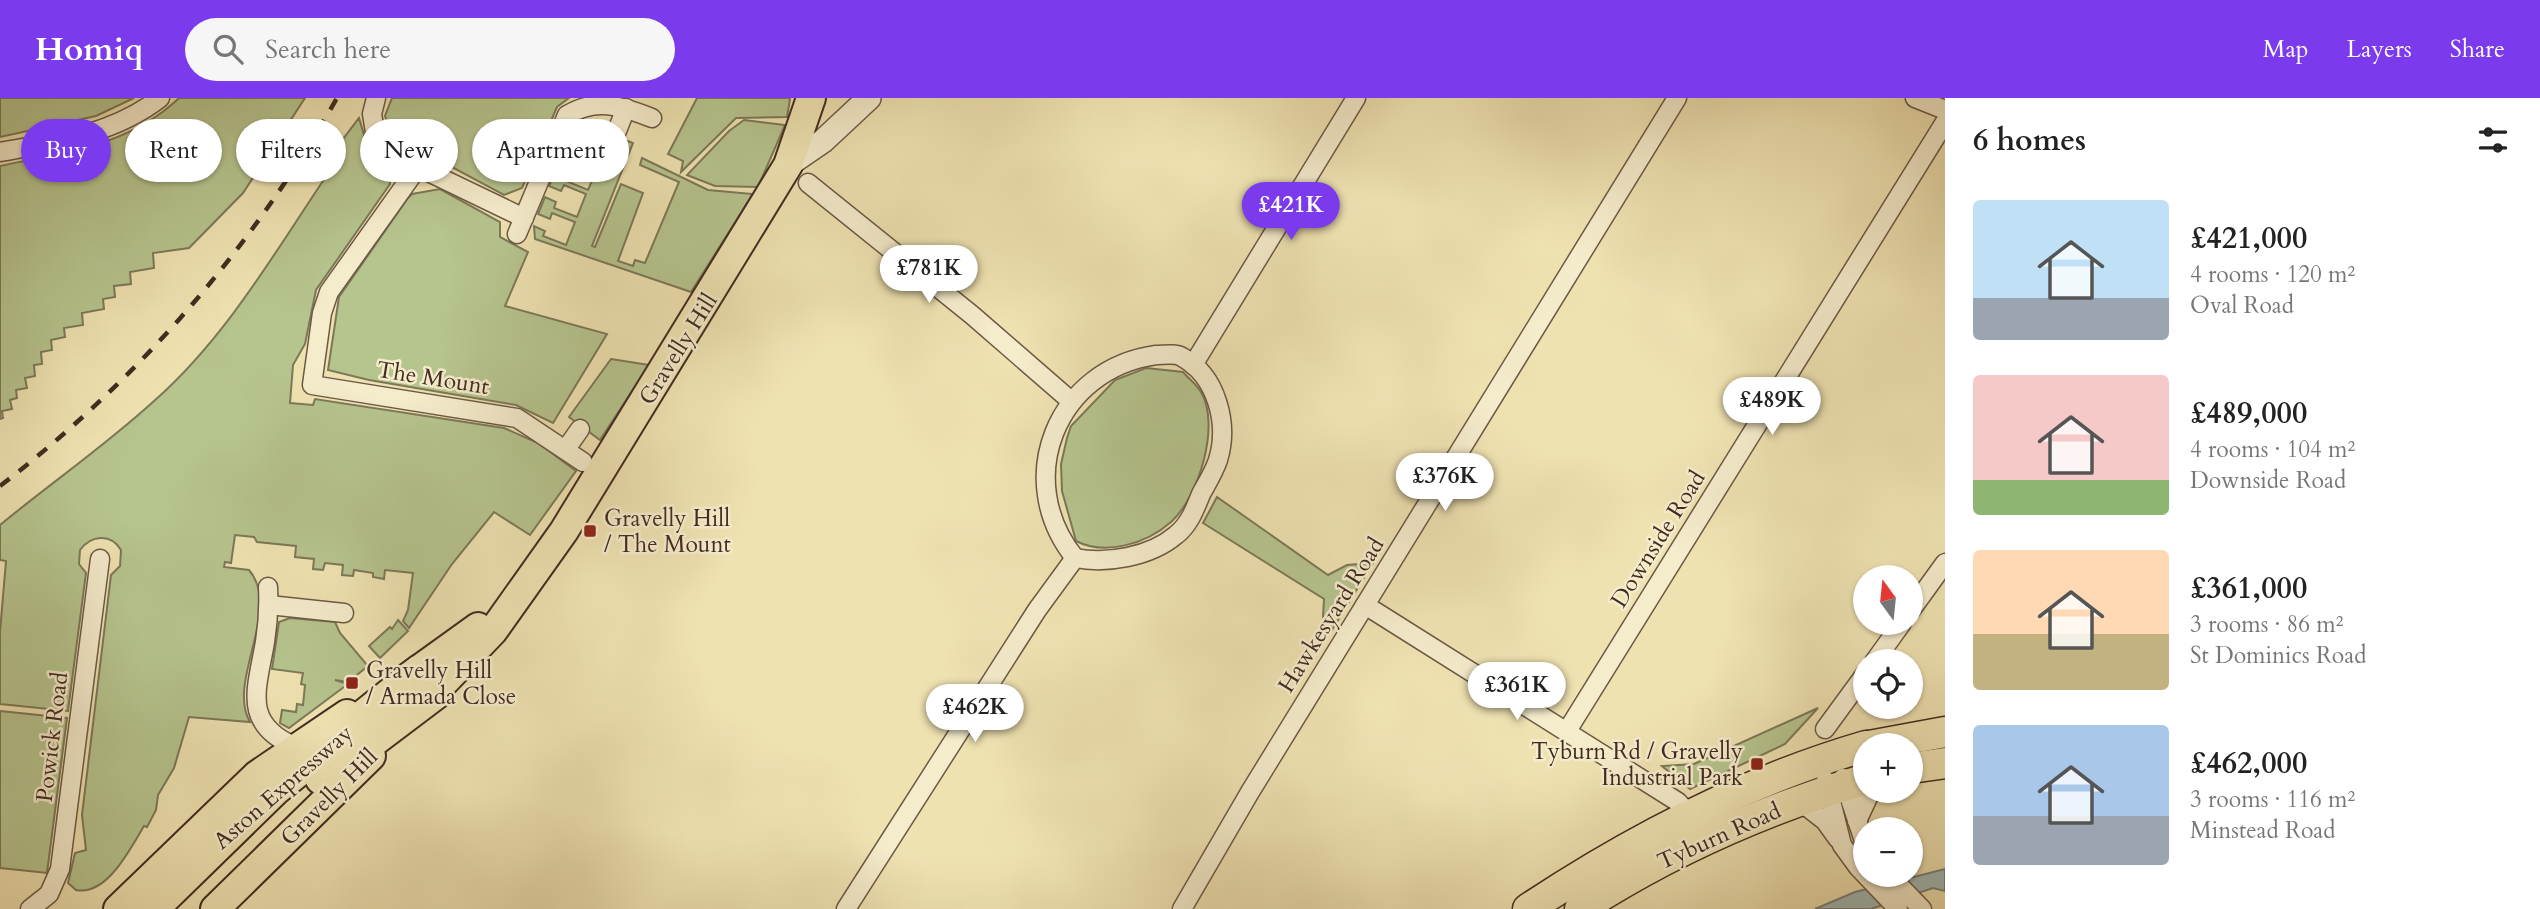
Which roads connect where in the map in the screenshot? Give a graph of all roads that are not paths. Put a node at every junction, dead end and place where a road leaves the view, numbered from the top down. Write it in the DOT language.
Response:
graph roads {
  1 [pos="160,98"];
  2 [pos="376,98"];
  3 [pos="811,98"];
  4 [pos="869,98"];
  5 [pos="1356,98"];
  6 [pos="1677,98"];
  7 [pos="1914,98"];
  8 [pos="626,108"];
  9 [pos="1945,110"];
  10 [pos="652,118"];
  11 [pos="373,119"];
  12 [pos="622,119"];
  13 [pos="1945,122"];
  14 [pos="0,152"];
  15 [pos="798,174"];
  16 [pos="407,182"];
  17 [pos="444,182"];
  18 [pos="1192,365"];
  19 [pos="1071,401"];
  20 [pos="580,429"];
  21 [pos="566,449"];
  22 [pos="583,462"];
  23 [pos="1075,558"];
  24 [pos="100,559"];
  25 [pos="1945,563"];
  26 [pos="1923,593"];
  27 [pos="1365,604"];
  28 [pos="344,613"];
  29 [pos="429,681"];
  30 [pos="1853,717"];
  31 [pos="1567,731"];
  32 [pos="1945,732"];
  33 [pos="296,747"];
  34 [pos="1844,747"];
  35 [pos="1945,763"];
  36 [pos="1923,766"];
  37 [pos="1853,787"];
  38 [pos="1798,800"];
  39 [pos="1689,814"];
  40 [pos="1842,845"];
  41 [pos="1901,887"];
  42 [pos="30,909"];
  43 [pos="118,909"];
  44 [pos="151,909"];
  45 [pos="182,909"];
  46 [pos="215,909"];
  47 [pos="846,909"];
  48 [pos="1182,909"];
  49 [pos="1528,909"];
  50 [pos="1580,909"];
  51 [pos="1898,909"];
  52 [pos="1922,909"];
  1 -- 14 [label="street"];
  2 -- 11 [label="street"];
  3 -- 15 [label="main road, Gravelly Hill"];
  4 -- 15 [label="street"];
  5 -- 18 [label="street"];
  6 -- 27 [label="street, Hawkesyard Road"];
  7 -- 9 [label="street"];
  8 -- 10 [label="street"];
  8 -- 12 [label="street"];
  8 -- 17 [label="street"];
  13 -- 31 [label="street, Downside Road"];
  15 -- 19 [label="street"];
  15 -- 29 [label="main road, Gravelly Hill"];
  16 -- 21 [label="street, The Mount"];
  18 -- 19 [label="street"];
  18 -- 23 [label="street"];
  19 -- 23 [label="street"];
  20 -- 21 [label="street"];
  21 -- 22 [label="street, The Mount"];
  23 -- 47 [label="street"];
  24 -- 42 [label="street, Powick Road"];
  25 -- 26 [label="street"];
  27 -- 31 [label="street"];
  27 -- 48 [label="street, Hawkesyard Road"];
  28 -- 33 [label="street"];
  29 -- 33 [label="main road, Gravelly Hill"];
  29 -- 44 [label="highway, Aston Expressway"];
  29 -- 45 [label="highway, Aston Expressway"];
  29 -- 46 [label="main road, Gravelly Hill"];
  30 -- 34 [label="street"];
  31 -- 39 [label="street"];
  32 -- 34 [label="highway, Tyburn Road"];
  33 -- 43 [label="main road, Gravelly Hill"];
  34 -- 37 [label="street"];
  34 -- 39 [label="highway, Tyburn Road"];
  35 -- 36 [label="highway"];
  37 -- 38 [label="highway, Tyburn Road"];
  37 -- 40 [label="street"];
  38 -- 40 [label="street"];
  38 -- 50 [label="highway, Tyburn Road"];
  39 -- 49 [label="highway, Tyburn Road"];
  40 -- 51 [label="street"];
  41 -- 52 [label="street"];
}
